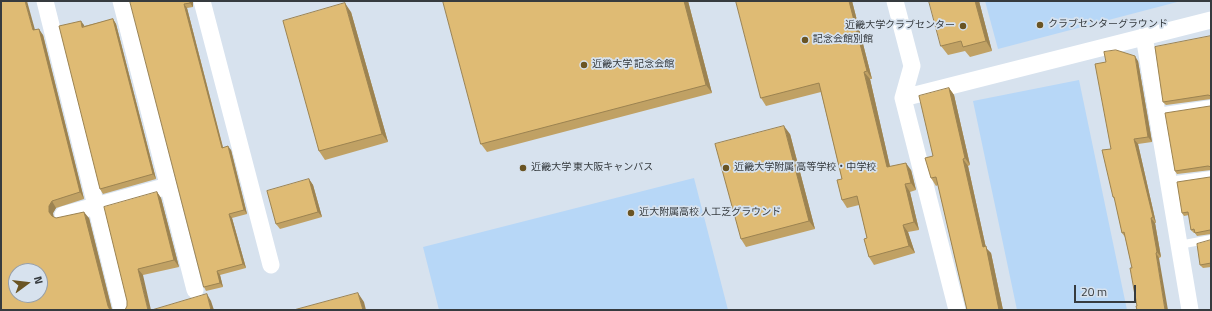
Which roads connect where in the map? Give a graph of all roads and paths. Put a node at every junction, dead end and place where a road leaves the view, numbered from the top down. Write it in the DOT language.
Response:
graph roads {
  1 [pos="45,1"];
  2 [pos="121,1"];
  3 [pos="202,1"];
  4 [pos="895,1"];
  5 [pos="1211,20"];
  6 [pos="1144,36"];
  7 [pos="903,98"];
  8 [pos="1211,104"];
  9 [pos="1157,112"];
  10 [pos="1211,175"];
  11 [pos="1168,181"];
  12 [pos="168,186"];
  13 [pos="96,206"];
  14 [pos="63,215"];
  15 [pos="1211,239"];
  16 [pos="1179,245"];
  17 [pos="271,265"];
  18 [pos="195,290"];
  19 [pos="122,310"];
  20 [pos="957,310"];
  21 [pos="1190,310"];
  1 -- 13 [label="street"];
  2 -- 12 [label="street"];
  3 -- 17 [label="street"];
  4 -- 7 [label="street"];
  5 -- 6 [label="street"];
  6 -- 7 [label="street"];
  6 -- 9 [label="street"];
  7 -- 20 [label="street"];
  8 -- 9 [label="lane"];
  9 -- 11 [label="street"];
  10 -- 11 [label="lane"];
  11 -- 16 [label="street"];
  12 -- 13 [label="street"];
  12 -- 18 [label="street"];
  13 -- 14 [label="street"];
  13 -- 19 [label="street"];
  15 -- 16 [label="lane"];
  16 -- 21 [label="street"];
}
